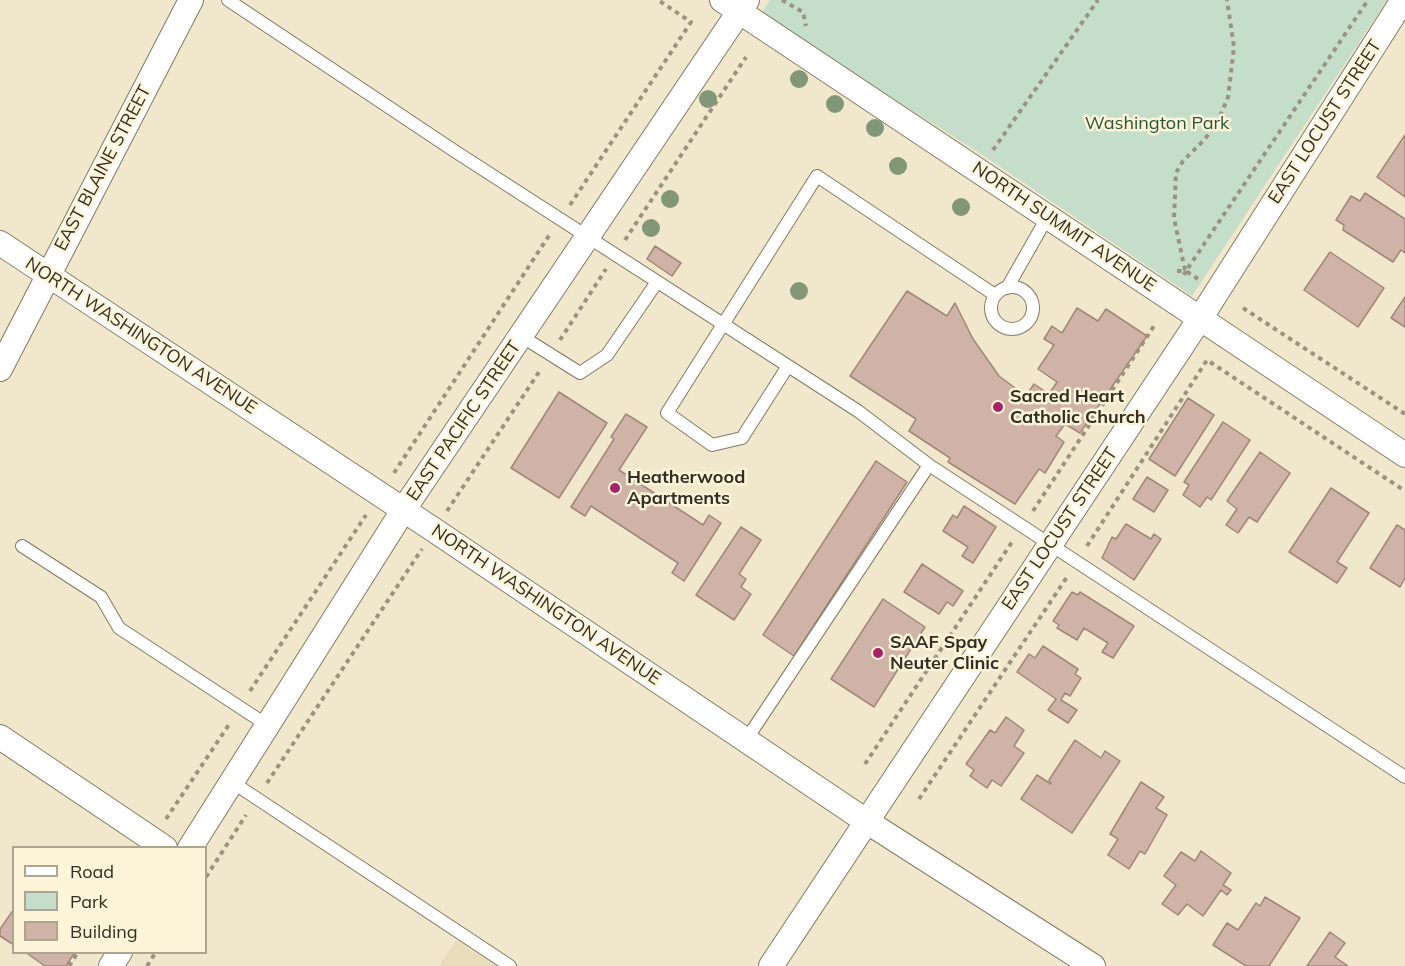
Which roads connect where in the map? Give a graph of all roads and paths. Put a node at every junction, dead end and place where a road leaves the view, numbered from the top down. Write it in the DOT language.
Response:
graph roads {
  1 [pos="191,0"];
  2 [pos="228,0"];
  3 [pos="658,0"];
  4 [pos="1098,0"];
  5 [pos="1227,0"];
  6 [pos="1368,0"];
  7 [pos="1403,0"];
  8 [pos="737,4"];
  9 [pos="746,57"];
  10 [pos="990,154"];
  11 [pos="1048,216"];
  12 [pos="561,218"];
  13 [pos="589,236"];
  14 [pos="0,243"];
  15 [pos="616,254"];
  16 [pos="1185,271"];
  17 [pos="48,274"];
  18 [pos="1188,279"];
  19 [pos="1202,281"];
  20 [pos="657,282"];
  21 [pos="1007,288"];
  22 [pos="995,296"];
  23 [pos="1243,308"];
  24 [pos="1201,317"];
  25 [pos="723,323"];
  26 [pos="1154,326"];
  27 [pos="521,336"];
  28 [pos="551,355"];
  29 [pos="788,366"];
  30 [pos="0,369"];
  31 [pos="1405,414"];
  32 [pos="1405,455"];
  33 [pos="404,457"];
  34 [pos="929,465"];
  35 [pos="1405,491"];
  36 [pos="460,493"];
  37 [pos="404,509"];
  38 [pos="1023,525"];
  39 [pos="354,533"];
  40 [pos="1050,543"];
  41 [pos="22,546"];
  42 [pos="1077,561"];
  43 [pos="408,570"];
  44 [pos="240,708"];
  45 [pos="267,725"];
  46 [pos="0,737"];
  47 [pos="746,740"];
  48 [pos="865,764"];
  49 [pos="1405,777"];
  50 [pos="232,782"];
  51 [pos="256,799"];
  52 [pos="919,799"];
  53 [pos="866,821"];
  54 [pos="159,843"];
  55 [pos="191,846"];
  56 [pos="207,875"];
  57 [pos="510,966"];
  58 [pos="771,966"];
  59 [pos="1093,966"];
  1 -- 17 [label="street, EAST BLAINE STREET"];
  2 -- 12 [label="lane"];
  3 -- 12 [label="path"];
  4 -- 10 [label="path"];
  5 -- 16 [label="path"];
  6 -- 16 [label="path"];
  7 -- 24 [label="street, EAST LOCUST STREET"];
  8 -- 11 [label="street, NORTH SUMMIT AVENUE"];
  8 -- 13 [label="street, EAST PACIFIC STREET"];
  9 -- 15 [label="path"];
  11 -- 21 [label="lane"];
  11 -- 24 [label="street, NORTH SUMMIT AVENUE"];
  12 -- 13 [label="lane"];
  12 -- 33 [label="path"];
  13 -- 15 [label="lane"];
  13 -- 27 [label="street, EAST PACIFIC STREET"];
  14 -- 17 [label="street, NORTH WASHINGTON AVENUE"];
  15 -- 20 [label="lane"];
  15 -- 28 [label="path"];
  16 -- 18 [label="path"];
  16 -- 19 [label="path"];
  17 -- 30 [label="street, EAST BLAINE STREET"];
  17 -- 37 [label="street, NORTH WASHINGTON AVENUE"];
  20 -- 25 [label="lane"];
  20 -- 28 [label="lane"];
  21 -- 22 [label="lane"];
  21 -- 22 [label="lane"];
  22 -- 25 [label="lane"];
  23 -- 31 [label="path"];
  24 -- 32 [label="street, NORTH SUMMIT AVENUE"];
  24 -- 40 [label="street, EAST LOCUST STREET"];
  25 -- 29 [label="lane"];
  25 -- 29 [label="lane"];
  26 -- 38 [label="path"];
  27 -- 28 [label="lane"];
  27 -- 37 [label="street, EAST PACIFIC STREET"];
  28 -- 36 [label="path"];
  29 -- 34 [label="lane"];
  34 -- 38 [label="lane"];
  34 -- 47 [label="lane"];
  35 -- 42 [label="path"];
  37 -- 45 [label="street, EAST PACIFIC STREET"];
  37 -- 47 [label="street, NORTH WASHINGTON AVENUE"];
  38 -- 40 [label="lane"];
  38 -- 48 [label="path"];
  39 -- 44 [label="path"];
  40 -- 42 [label="lane"];
  40 -- 53 [label="street, EAST LOCUST STREET"];
  41 -- 44 [label="lane"];
  42 -- 49 [label="lane"];
  42 -- 52 [label="path"];
  43 -- 51 [label="path"];
  44 -- 45 [label="lane"];
  44 -- 54 [label="path"];
  45 -- 50 [label="street, EAST PACIFIC STREET"];
  46 -- 54 [label="street"];
  47 -- 53 [label="street, NORTH WASHINGTON AVENUE"];
  50 -- 51 [label="lane"];
  50 -- 55 [label="street, EAST PACIFIC STREET"];
  51 -- 56 [label="path"];
  51 -- 57 [label="lane"];
  53 -- 58 [label="street, EAST LOCUST STREET"];
  53 -- 59 [label="street, NORTH WASHINGTON AVENUE"];
}
